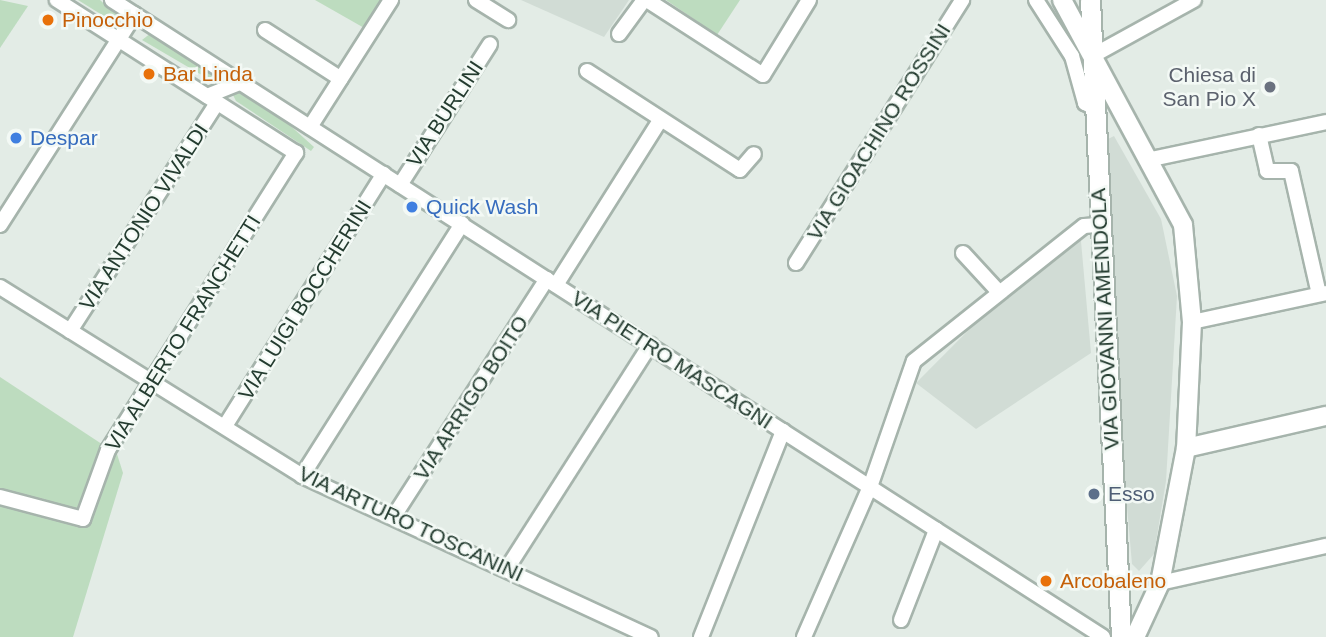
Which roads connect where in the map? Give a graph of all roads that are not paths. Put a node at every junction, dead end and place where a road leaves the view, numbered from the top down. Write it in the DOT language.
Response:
graph roads {
  1 [pos="57,0"];
  2 [pos="112,0"];
  3 [pos="391,0"];
  4 [pos="476,0"];
  5 [pos="646,0"];
  6 [pos="810,0"];
  7 [pos="962,0"];
  8 [pos="1036,0"];
  9 [pos="1062,0"];
  10 [pos="1090,0"];
  11 [pos="1194,0"];
  12 [pos="135,15"];
  13 [pos="508,20"];
  14 [pos="265,30"];
  15 [pos="619,34"];
  16 [pos="118,39"];
  17 [pos="490,44"];
  18 [pos="1094,54"];
  19 [pos="587,71"];
  20 [pos="341,79"];
  21 [pos="241,82"];
  22 [pos="212,99"];
  23 [pos="1095,108"];
  24 [pos="661,119"];
  25 [pos="1326,121"];
  26 [pos="310,127"];
  27 [pos="1259,135"];
  28 [pos="754,154"];
  29 [pos="1152,159"];
  30 [pos="384,174"];
  31 [pos="400,185"];
  32 [pos="462,224"];
  33 [pos="0,225"];
  34 [pos="1100,225"];
  35 [pos="963,253"];
  36 [pos="796,263"];
  37 [pos="552,282"];
  38 [pos="0,287"];
  39 [pos="998,291"];
  40 [pos="1323,294"];
  41 [pos="1192,321"];
  42 [pos="70,331"];
  43 [pos="649,345"];
  44 [pos="151,378"];
  45 [pos="1326,416"];
  46 [pos="225,426"];
  47 [pos="783,431"];
  48 [pos="1186,448"];
  49 [pos="302,476"];
  50 [pos="870,487"];
  51 [pos="0,497"];
  52 [pos="394,516"];
  53 [pos="936,530"];
  54 [pos="1326,546"];
  55 [pos="508,567"];
  56 [pos="1160,583"];
  57 [pos="901,620"];
  58 [pos="651,637"];
  59 [pos="701,637"];
  60 [pos="804,637"];
  61 [pos="1103,637"];
  62 [pos="1121,637"];
  63 [pos="1135,637"];
  1 -- 16 [label="street"];
  2 -- 12 [label="street, VIA PIETRO MASCAGNI"];
  3 -- 20 [label="street"];
  4 -- 13 [label="street"];
  5 -- 6 [label="street"];
  5 -- 15 [label="street"];
  7 -- 36 [label="street, VIA GIOACHINO ROSSINI"];
  8 -- 23 [label="street"];
  9 -- 18 [label="street"];
  10 -- 18 [label="main road, VIA GIOVANNI AMENDOLA"];
  11 -- 18 [label="street"];
  12 -- 16 [label="street"];
  12 -- 21 [label="street, VIA PIETRO MASCAGNI"];
  14 -- 20 [label="street"];
  16 -- 22 [label="street"];
  16 -- 33 [label="street"];
  17 -- 31 [label="street, VIA BURLINI"];
  18 -- 23 [label="main road, VIA GIOVANNI AMENDOLA"];
  18 -- 29 [label="street"];
  19 -- 24 [label="street"];
  20 -- 26 [label="street"];
  21 -- 22 [label="street"];
  21 -- 26 [label="street, VIA PIETRO MASCAGNI"];
  22 -- 42 [label="street, VIA ANTONIO VIVALDI"];
  22 -- 44 [label="street, VIA ALBERTO FRANCHETTI"];
  23 -- 34 [label="main road, VIA GIOVANNI AMENDOLA"];
  24 -- 28 [label="street"];
  24 -- 37 [label="street, VIA ARRIGO BOITO"];
  25 -- 27 [label="street"];
  26 -- 30 [label="street, VIA PIETRO MASCAGNI"];
  27 -- 29 [label="street"];
  27 -- 40 [label="street"];
  29 -- 41 [label="street"];
  30 -- 31 [label="street, VIA PIETRO MASCAGNI"];
  30 -- 46 [label="street, VIA LUIGI BOCCHERINI"];
  31 -- 32 [label="street, VIA PIETRO MASCAGNI"];
  32 -- 37 [label="street, VIA PIETRO MASCAGNI"];
  32 -- 49 [label="street"];
  34 -- 39 [label="street"];
  34 -- 62 [label="main road, VIA GIOVANNI AMENDOLA"];
  35 -- 39 [label="street"];
  37 -- 43 [label="street, VIA PIETRO MASCAGNI"];
  37 -- 52 [label="street, VIA ARRIGO BOITO"];
  38 -- 42 [label="street, VIA ARTURO TOSCANINI"];
  39 -- 50 [label="street"];
  40 -- 41 [label="street"];
  41 -- 48 [label="street"];
  42 -- 44 [label="street, VIA ARTURO TOSCANINI"];
  43 -- 47 [label="street, VIA PIETRO MASCAGNI"];
  43 -- 55 [label="street"];
  44 -- 46 [label="street, VIA ARTURO TOSCANINI"];
  44 -- 51 [label="street, VIA ALBERTO FRANCHETTI"];
  45 -- 48 [label="street"];
  46 -- 49 [label="street, VIA ARTURO TOSCANINI"];
  47 -- 50 [label="street, VIA PIETRO MASCAGNI"];
  47 -- 59 [label="street"];
  48 -- 56 [label="street"];
  49 -- 52 [label="street, VIA ARTURO TOSCANINI"];
  50 -- 53 [label="street, VIA PIETRO MASCAGNI"];
  50 -- 60 [label="street"];
  52 -- 55 [label="street, VIA ARTURO TOSCANINI"];
  53 -- 57 [label="street"];
  53 -- 61 [label="street, VIA PIETRO MASCAGNI"];
  54 -- 56 [label="street"];
  55 -- 58 [label="street, VIA ARTURO TOSCANINI"];
  56 -- 63 [label="street"];
}
